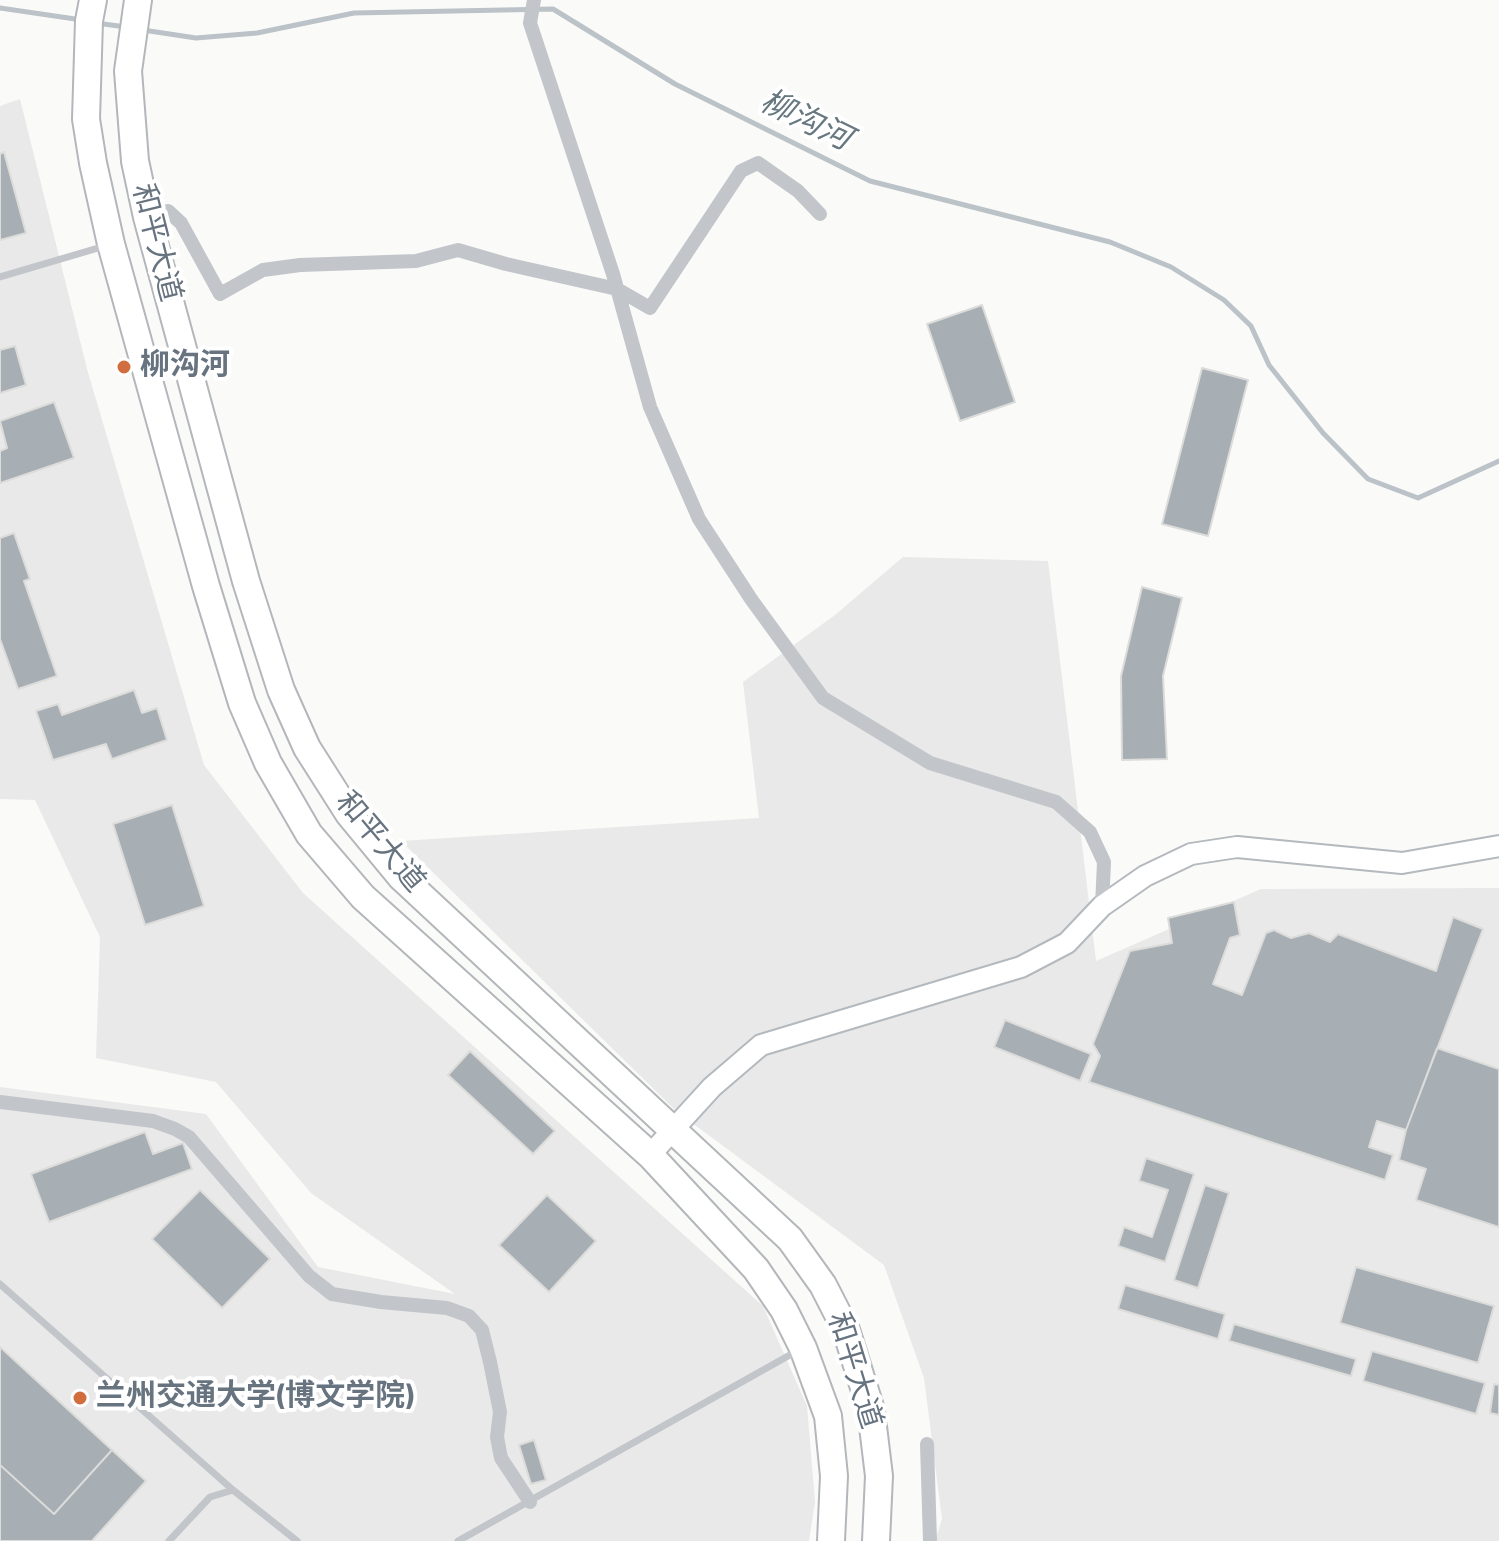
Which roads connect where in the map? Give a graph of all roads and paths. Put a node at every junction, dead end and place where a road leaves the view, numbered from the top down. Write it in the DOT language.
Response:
graph roads {
  1 [pos="93,0"];
  2 [pos="138,0"];
  3 [pos="534,0"];
  4 [pos="820,214"];
  5 [pos="147,217"];
  6 [pos="111,244"];
  7 [pos="0,277"];
  8 [pos="617,289"];
  9 [pos="1499,846"];
  10 [pos="1102,906"];
  11 [pos="0,1102"];
  12 [pos="672,1131"];
  13 [pos="650,1155"];
  14 [pos="0,1284"];
  15 [pos="803,1348"];
  16 [pos="927,1444"];
  17 [pos="233,1490"];
  18 [pos="530,1502"];
  19 [pos="169,1541"];
  20 [pos="297,1541"];
  21 [pos="458,1541"];
  22 [pos="831,1541"];
  23 [pos="876,1541"];
  24 [pos="930,1541"];
  1 -- 6 [label="highway, 和平大道"];
  2 -- 5 [label="highway, 和平大道"];
  3 -- 8 [label="street"];
  4 -- 8 [label="street"];
  5 -- 8 [label="street"];
  5 -- 12 [label="highway, 和平大道"];
  6 -- 7 [label="lane"];
  6 -- 13 [label="highway, 和平大道"];
  8 -- 10 [label="street"];
  9 -- 10 [label="street"];
  10 -- 12 [label="street"];
  11 -- 18 [label="street"];
  12 -- 13 [label="street"];
  12 -- 23 [label="highway, 和平大道"];
  13 -- 15 [label="highway, 和平大道"];
  14 -- 17 [label="lane"];
  15 -- 18 [label="lane"];
  15 -- 22 [label="highway, 和平大道"];
  16 -- 24 [label="street"];
  17 -- 19 [label="lane"];
  17 -- 20 [label="lane"];
  18 -- 21 [label="lane"];
}
